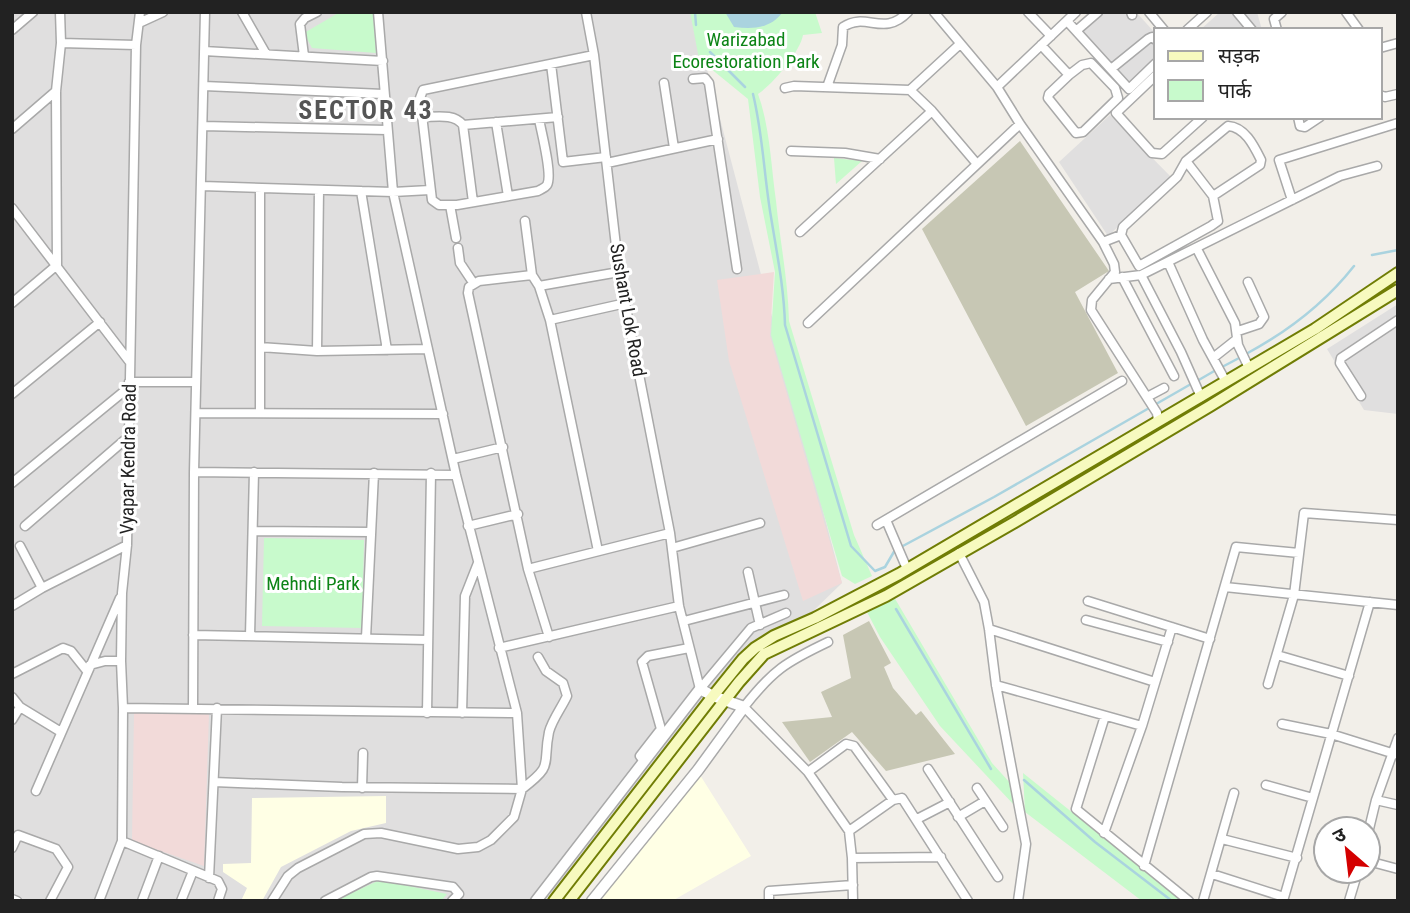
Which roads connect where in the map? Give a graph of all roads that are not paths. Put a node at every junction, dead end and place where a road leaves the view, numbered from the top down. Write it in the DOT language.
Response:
graph roads {
  1 [pos="33,12"];
  2 [pos="60,12"];
  3 [pos="140,12"];
  4 [pos="163,12"];
  5 [pos="205,12"];
  6 [pos="242,12"];
  7 [pos="317,12"];
  8 [pos="378,12"];
  9 [pos="586,12"];
  10 [pos="908,12"];
  11 [pos="934,12"];
  12 [pos="1028,12"];
  13 [pos="1076,12"];
  14 [pos="1098,12"];
  15 [pos="1149,12"];
  16 [pos="1208,12"];
  17 [pos="1215,12"];
  18 [pos="1237,12"];
  19 [pos="1282,12"];
  20 [pos="1346,12"];
  21 [pos="1067,21"];
  22 [pos="139,23"];
  23 [pos="1162,28"];
  24 [pos="1189,28"];
  25 [pos="1197,28"];
  26 [pos="1250,28"];
  27 [pos="1276,28"];
  28 [pos="1358,28"];
  29 [pos="12,30"];
  30 [pos="1076,31"];
  31 [pos="1051,36"];
  32 [pos="1154,38"];
  33 [pos="61,43"];
  34 [pos="136,44"];
  35 [pos="960,44"];
  36 [pos="1041,45"];
  37 [pos="204,51"];
  38 [pos="266,54"];
  39 [pos="594,55"];
  40 [pos="304,56"];
  41 [pos="383,61"];
  42 [pos="551,64"];
  43 [pos="1154,66"];
  44 [pos="1111,69"];
  45 [pos="1069,75"];
  46 [pos="1154,77"];
  47 [pos="693,79"];
  48 [pos="664,83"];
  49 [pos="204,86"];
  50 [pos="997,87"];
  51 [pos="785,88"];
  52 [pos="827,88"];
  53 [pos="910,90"];
  54 [pos="57,91"];
  55 [pos="383,94"];
  56 [pos="932,111"];
  57 [pos="422,117"];
  58 [pos="558,117"];
  59 [pos="539,118"];
  60 [pos="1201,119"];
  61 [pos="1298,119"];
  62 [pos="1317,119"];
  63 [pos="496,122"];
  64 [pos="1398,123"];
  65 [pos="1020,124"];
  66 [pos="463,125"];
  67 [pos="203,126"];
  68 [pos="12,129"];
  69 [pos="387,130"];
  70 [pos="718,139"];
  71 [pos="674,148"];
  72 [pos="790,151"];
  73 [pos="880,159"];
  74 [pos="606,160"];
  75 [pos="1186,161"];
  76 [pos="977,164"];
  77 [pos="1377,166"];
  78 [pos="202,187"];
  79 [pos="260,188"];
  80 [pos="319,190"];
  81 [pos="430,190"];
  82 [pos="361,191"];
  83 [pos="393,192"];
  84 [pos="508,196"];
  85 [pos="1213,196"];
  86 [pos="1292,200"];
  87 [pos="473,202"];
  88 [pos="450,205"];
  89 [pos="12,208"];
  90 [pos="525,221"];
  91 [pos="800,232"];
  92 [pos="1121,235"];
  93 [pos="1103,242"];
  94 [pos="1197,249"];
  95 [pos="1168,262"];
  96 [pos="57,265"];
  97 [pos="737,269"];
  98 [pos="620,272"];
  99 [pos="1398,273"];
  100 [pos="532,275"];
  101 [pos="1141,275"];
  102 [pos="1122,277"];
  103 [pos="1109,279"];
  104 [pos="1248,282"];
  105 [pos="474,284"];
  106 [pos="539,286"];
  107 [pos="1398,290"];
  108 [pos="12,303"];
  109 [pos="626,303"];
  110 [pos="550,320"];
  111 [pos="1398,320"];
  112 [pos="100,322"];
  113 [pos="808,323"];
  114 [pos="1238,338"];
  115 [pos="260,347"];
  116 [pos="428,349"];
  117 [pos="387,350"];
  118 [pos="317,351"];
  119 [pos="129,360"];
  120 [pos="1247,364"];
  121 [pos="1219,369"];
  122 [pos="1174,376"];
  123 [pos="1122,380"];
  124 [pos="196,382"];
  125 [pos="129,385"];
  126 [pos="1164,388"];
  127 [pos="1199,392"];
  128 [pos="12,394"];
  129 [pos="1361,396"];
  130 [pos="1148,399"];
  131 [pos="197,412"];
  132 [pos="260,413"];
  133 [pos="443,414"];
  134 [pos="1157,417"];
  135 [pos="127,438"];
  136 [pos="503,447"];
  137 [pos="453,459"];
  138 [pos="194,471"];
  139 [pos="254,472"];
  140 [pos="374,473"];
  141 [pos="431,473"];
  142 [pos="456,475"];
  143 [pos="12,483"];
  144 [pos="517,514"];
  145 [pos="886,520"];
  146 [pos="1398,520"];
  147 [pos="760,523"];
  148 [pos="877,525"];
  149 [pos="26,526"];
  150 [pos="468,526"];
  151 [pos="253,531"];
  152 [pos="371,532"];
  153 [pos="670,533"];
  154 [pos="127,545"];
  155 [pos="20,546"];
  156 [pos="672,548"];
  157 [pos="598,551"];
  158 [pos="1299,553"];
  159 [pos="959,554"];
  160 [pos="478,563"];
  161 [pos="528,569"];
  162 [pos="907,569"];
  163 [pos="748,572"];
  164 [pos="1225,587"];
  165 [pos="42,588"];
  166 [pos="122,593"];
  167 [pos="784,595"];
  168 [pos="1294,595"];
  169 [pos="1088,601"];
  170 [pos="1370,602"];
  171 [pos="755,603"];
  172 [pos="1398,605"];
  173 [pos="12,606"];
  174 [pos="680,606"];
  175 [pos="786,613"];
  176 [pos="1086,620"];
  177 [pos="684,621"];
  178 [pos="760,625"];
  179 [pos="1172,627"];
  180 [pos="989,629"];
  181 [pos="193,635"];
  182 [pos="250,636"];
  183 [pos="549,637"];
  184 [pos="366,638"];
  185 [pos="1210,639"];
  186 [pos="428,640"];
  187 [pos="828,642"];
  188 [pos="1168,642"];
  189 [pos="499,648"];
  190 [pos="690,648"];
  191 [pos="1277,655"];
  192 [pos="538,657"];
  193 [pos="121,662"];
  194 [pos="88,668"];
  195 [pos="12,674"];
  196 [pos="1349,676"];
  197 [pos="1155,682"];
  198 [pos="1268,684"];
  199 [pos="996,685"];
  200 [pos="700,689"];
  201 [pos="713,696"];
  202 [pos="725,701"];
  203 [pos="15,703"];
  204 [pos="123,708"];
  205 [pos="192,708"];
  206 [pos="217,708"];
  207 [pos="742,709"];
  208 [pos="427,713"];
  209 [pos="462,713"];
  210 [pos="517,713"];
  211 [pos="1105,716"];
  212 [pos="12,720"];
  213 [pos="1282,724"];
  214 [pos="1142,726"];
  215 [pos="61,732"];
  216 [pos="1331,734"];
  217 [pos="1398,738"];
  218 [pos="363,753"];
  219 [pos="1395,754"];
  220 [pos="644,761"];
  221 [pos="928,769"];
  222 [pos="807,772"];
  223 [pos="214,782"];
  224 [pos="1266,785"];
  225 [pos="362,788"];
  226 [pos="976,788"];
  227 [pos="522,789"];
  228 [pos="36,791"];
  229 [pos="1234,793"];
  230 [pos="1313,798"];
  231 [pos="894,800"];
  232 [pos="1376,800"];
  233 [pos="985,801"];
  234 [pos="950,802"];
  235 [pos="1398,805"];
  236 [pos="1372,815"];
  237 [pos="958,817"];
  238 [pos="917,819"];
  239 [pos="1003,827"];
  240 [pos="849,831"];
  241 [pos="1104,833"];
  242 [pos="1222,839"];
  243 [pos="122,841"];
  244 [pos="12,848"];
  245 [pos="159,856"];
  246 [pos="940,857"];
  247 [pos="852,858"];
  248 [pos="1297,858"];
  249 [pos="1144,866"];
  250 [pos="192,871"];
  251 [pos="1212,874"];
  252 [pos="998,877"];
  253 [pos="209,878"];
  254 [pos="853,885"];
  255 [pos="12,898"];
  256 [pos="1284,899"];
  257 [pos="17,901"];
  258 [pos="50,901"];
  259 [pos="99,901"];
  260 [pos="142,901"];
  261 [pos="181,901"];
  262 [pos="218,901"];
  263 [pos="272,901"];
  264 [pos="325,901"];
  265 [pos="452,901"];
  266 [pos="536,901"];
  267 [pos="554,901"];
  268 [pos="569,901"];
  269 [pos="593,901"];
  270 [pos="769,901"];
  271 [pos="853,901"];
  272 [pos="968,901"];
  273 [pos="1018,901"];
  274 [pos="1189,901"];
  275 [pos="1203,901"];
  1 -- 29 [label="street"];
  2 -- 33 [label="street"];
  3 -- 22 [label="street, Vyapar Kendra Road"];
  4 -- 22 [label="street"];
  5 -- 37 [label="street"];
  6 -- 38 [label="street"];
  7 -- 40 [label="street"];
  8 -- 41 [label="street"];
  9 -- 39 [label="street, Sushant Lok Road"];
  10 -- 52 [label="street"];
  11 -- 35 [label="street"];
  12 -- 31 [label="street"];
  13 -- 21 [label="street"];
  14 -- 30 [label="street"];
  15 -- 23 [label="street"];
  16 -- 24 [label="street"];
  17 -- 25 [label="street"];
  18 -- 26 [label="street"];
  19 -- 27 [label="street"];
  20 -- 28 [label="street"];
  21 -- 30 [label="street"];
  21 -- 31 [label="street"];
  22 -- 34 [label="street, Vyapar Kendra Road"];
  30 -- 44 [label="street"];
  31 -- 36 [label="street"];
  32 -- 44 [label="street"];
  33 -- 34 [label="street"];
  33 -- 54 [label="street"];
  34 -- 119 [label="street, Vyapar Kendra Road"];
  35 -- 50 [label="street"];
  35 -- 53 [label="street"];
  36 -- 45 [label="street"];
  36 -- 50 [label="street"];
  37 -- 38 [label="street"];
  37 -- 49 [label="street"];
  38 -- 40 [label="street"];
  39 -- 42 [label="street"];
  39 -- 74 [label="street, Sushant Lok Road"];
  40 -- 41 [label="street"];
  41 -- 55 [label="street"];
  42 -- 57 [label="street"];
  42 -- 58 [label="street"];
  43 -- 44 [label="street"];
  45 -- 45 [label="street"];
  46 -- 60 [label="street"];
  47 -- 70 [label="street"];
  48 -- 71 [label="street"];
  49 -- 55 [label="street"];
  49 -- 67 [label="street"];
  50 -- 65 [label="street"];
  51 -- 52 [label="street"];
  52 -- 53 [label="street"];
  53 -- 56 [label="street"];
  54 -- 68 [label="street"];
  54 -- 96 [label="street"];
  55 -- 69 [label="street"];
  56 -- 73 [label="street"];
  56 -- 76 [label="street"];
  57 -- 66 [label="street"];
  57 -- 81 [label="street"];
  58 -- 59 [label="street"];
  58 -- 74 [label="street"];
  59 -- 63 [label="street"];
  59 -- 84 [label="street"];
  61 -- 62 [label="street"];
  63 -- 66 [label="street"];
  63 -- 84 [label="street"];
  64 -- 86 [label="street"];
  65 -- 76 [label="street"];
  65 -- 93 [label="street"];
  66 -- 87 [label="street"];
  67 -- 69 [label="street"];
  67 -- 78 [label="street"];
  69 -- 83 [label="street"];
  70 -- 71 [label="street"];
  70 -- 97 [label="street"];
  71 -- 74 [label="street"];
  72 -- 73 [label="street"];
  73 -- 91 [label="street"];
  74 -- 98 [label="street, Sushant Lok Road"];
  75 -- 85 [label="street"];
  75 -- 85 [label="street"];
  75 -- 92 [label="street"];
  76 -- 113 [label="street"];
  77 -- 86 [label="street"];
  78 -- 79 [label="street"];
  78 -- 124 [label="street"];
  79 -- 80 [label="street"];
  79 -- 115 [label="street"];
  80 -- 82 [label="street"];
  80 -- 118 [label="street"];
  81 -- 83 [label="street"];
  81 -- 88 [label="street"];
  82 -- 83 [label="street"];
  82 -- 117 [label="street"];
  83 -- 116 [label="street"];
  84 -- 87 [label="street"];
  85 -- 92 [label="street"];
  86 -- 94 [label="street"];
  87 -- 88 [label="street"];
  88 -- 105 [label="street"];
  89 -- 96 [label="street"];
  90 -- 100 [label="street"];
  92 -- 93 [label="street"];
  93 -- 103 [label="street"];
  94 -- 95 [label="street"];
  94 -- 114 [label="street"];
  95 -- 101 [label="street"];
  95 -- 121 [label="street"];
  96 -- 108 [label="street"];
  96 -- 112 [label="street"];
  98 -- 106 [label="street"];
  98 -- 109 [label="street, Sushant Lok Road"];
  99 -- 120 [label="main road"];
  100 -- 105 [label="street"];
  100 -- 106 [label="street"];
  101 -- 102 [label="street"];
  101 -- 127 [label="street"];
  102 -- 103 [label="street"];
  102 -- 122 [label="street"];
  103 -- 130 [label="street"];
  104 -- 114 [label="street"];
  105 -- 136 [label="street"];
  106 -- 110 [label="street"];
  107 -- 159 [label="main road"];
  109 -- 110 [label="street"];
  109 -- 153 [label="street, Sushant Lok Road"];
  110 -- 157 [label="street"];
  111 -- 129 [label="street"];
  112 -- 119 [label="street"];
  112 -- 128 [label="street"];
  114 -- 120 [label="street"];
  114 -- 121 [label="street"];
  115 -- 118 [label="street"];
  115 -- 132 [label="street"];
  116 -- 117 [label="street"];
  116 -- 133 [label="street"];
  117 -- 118 [label="street"];
  119 -- 125 [label="street, Vyapar Kendra Road"];
  120 -- 121 [label="main road"];
  121 -- 127 [label="main road"];
  123 -- 145 [label="street"];
  124 -- 125 [label="street"];
  124 -- 131 [label="street"];
  125 -- 135 [label="street, Vyapar Kendra Road"];
  125 -- 143 [label="street"];
  126 -- 130 [label="street"];
  127 -- 134 [label="main road"];
  130 -- 134 [label="street"];
  131 -- 132 [label="street"];
  131 -- 138 [label="street"];
  132 -- 133 [label="street"];
  133 -- 137 [label="street"];
  134 -- 162 [label="main road"];
  135 -- 149 [label="street"];
  135 -- 154 [label="street, Vyapar Kendra Road"];
  136 -- 137 [label="street"];
  136 -- 144 [label="street"];
  137 -- 142 [label="street"];
  138 -- 139 [label="street"];
  138 -- 181 [label="street"];
  139 -- 140 [label="street"];
  139 -- 151 [label="street"];
  140 -- 141 [label="street"];
  140 -- 152 [label="street"];
  141 -- 142 [label="street"];
  141 -- 186 [label="street"];
  142 -- 150 [label="street"];
  144 -- 150 [label="street"];
  144 -- 161 [label="street"];
  145 -- 148 [label="street"];
  145 -- 162 [label="street"];
  146 -- 158 [label="street"];
  147 -- 156 [label="street"];
  150 -- 160 [label="street"];
  151 -- 152 [label="street"];
  151 -- 182 [label="street"];
  152 -- 184 [label="street"];
  153 -- 156 [label="street, Sushant Lok Road"];
  153 -- 157 [label="street"];
  154 -- 165 [label="street"];
  154 -- 166 [label="street, Vyapar Kendra Road"];
  155 -- 165 [label="street"];
  156 -- 174 [label="street, Sushant Lok Road"];
  157 -- 161 [label="street"];
  158 -- 164 [label="street"];
  158 -- 168 [label="street"];
  159 -- 180 [label="street"];
  159 -- 202 [label="main road"];
  160 -- 189 [label="street"];
  160 -- 209 [label="street"];
  161 -- 183 [label="street"];
  162 -- 201 [label="main road"];
  163 -- 171 [label="street"];
  164 -- 168 [label="street"];
  164 -- 185 [label="street"];
  165 -- 173 [label="street"];
  166 -- 193 [label="street, Vyapar Kendra Road"];
  166 -- 194 [label="street"];
  167 -- 171 [label="street"];
  168 -- 170 [label="street"];
  168 -- 191 [label="street"];
  169 -- 179 [label="street"];
  170 -- 172 [label="street"];
  170 -- 196 [label="street"];
  171 -- 177 [label="street"];
  171 -- 178 [label="street"];
  174 -- 177 [label="street, Sushant Lok Road"];
  174 -- 183 [label="street"];
  175 -- 178 [label="street"];
  176 -- 188 [label="street"];
  177 -- 190 [label="street, Sushant Lok Road"];
  178 -- 200 [label="street"];
  179 -- 185 [label="street"];
  179 -- 188 [label="street"];
  180 -- 197 [label="street"];
  180 -- 199 [label="street"];
  181 -- 182 [label="street"];
  181 -- 205 [label="street"];
  182 -- 184 [label="street"];
  183 -- 189 [label="street"];
  184 -- 186 [label="street"];
  185 -- 249 [label="street"];
  186 -- 208 [label="street"];
  187 -- 207 [label="street"];
  188 -- 197 [label="street"];
  189 -- 210 [label="street"];
  190 -- 200 [label="street, Sushant Lok Road"];
  190 -- 220 [label="street"];
  191 -- 196 [label="street"];
  191 -- 198 [label="street"];
  192 -- 227 [label="street"];
  193 -- 194 [label="street"];
  193 -- 204 [label="street, Vyapar Kendra Road"];
  194 -- 195 [label="street"];
  194 -- 215 [label="street"];
  196 -- 216 [label="street"];
  197 -- 214 [label="street"];
  199 -- 211 [label="street"];
  199 -- 273 [label="street"];
  200 -- 201 [label="street"];
  200 -- 220 [label="street"];
  201 -- 202 [label="street"];
  201 -- 267 [label="main road"];
  202 -- 207 [label="street"];
  202 -- 268 [label="main road"];
  203 -- 212 [label="street"];
  203 -- 215 [label="street"];
  204 -- 205 [label="street"];
  204 -- 243 [label="street, Vyapar Kendra Road"];
  205 -- 206 [label="street"];
  206 -- 208 [label="street"];
  206 -- 223 [label="street"];
  207 -- 222 [label="street"];
  207 -- 269 [label="street"];
  208 -- 209 [label="street"];
  209 -- 210 [label="street"];
  210 -- 227 [label="street"];
  211 -- 214 [label="street"];
  211 -- 241 [label="street"];
  213 -- 216 [label="street"];
  214 -- 241 [label="street"];
  215 -- 228 [label="street"];
  216 -- 219 [label="street"];
  216 -- 230 [label="street"];
  217 -- 219 [label="street"];
  218 -- 225 [label="street"];
  219 -- 232 [label="street"];
  220 -- 266 [label="street"];
  221 -- 234 [label="street"];
  222 -- 231 [label="street"];
  222 -- 240 [label="street"];
  223 -- 225 [label="street"];
  223 -- 253 [label="street"];
  224 -- 230 [label="street"];
  225 -- 227 [label="street"];
  226 -- 233 [label="street"];
  227 -- 263 [label="street"];
  229 -- 242 [label="street"];
  230 -- 248 [label="street"];
  231 -- 238 [label="street"];
  231 -- 240 [label="street"];
  232 -- 235 [label="street"];
  232 -- 236 [label="street"];
  233 -- 237 [label="street"];
  233 -- 239 [label="street"];
  234 -- 237 [label="street"];
  234 -- 238 [label="street"];
  237 -- 252 [label="street"];
  238 -- 246 [label="street"];
  240 -- 247 [label="street"];
  241 -- 249 [label="street"];
  242 -- 248 [label="street"];
  242 -- 251 [label="street"];
  243 -- 245 [label="street"];
  243 -- 259 [label="street, Vyapar Kendra Road"];
  244 -- 258 [label="street"];
  245 -- 250 [label="street"];
  245 -- 260 [label="street"];
  246 -- 247 [label="street"];
  246 -- 272 [label="street"];
  247 -- 254 [label="street"];
  248 -- 256 [label="street"];
  249 -- 274 [label="street"];
  250 -- 253 [label="street"];
  250 -- 261 [label="street"];
  251 -- 256 [label="street"];
  251 -- 275 [label="street"];
  253 -- 262 [label="street"];
  254 -- 270 [label="street"];
  254 -- 271 [label="street"];
  255 -- 257 [label="street"];
  264 -- 265 [label="street"];
}
